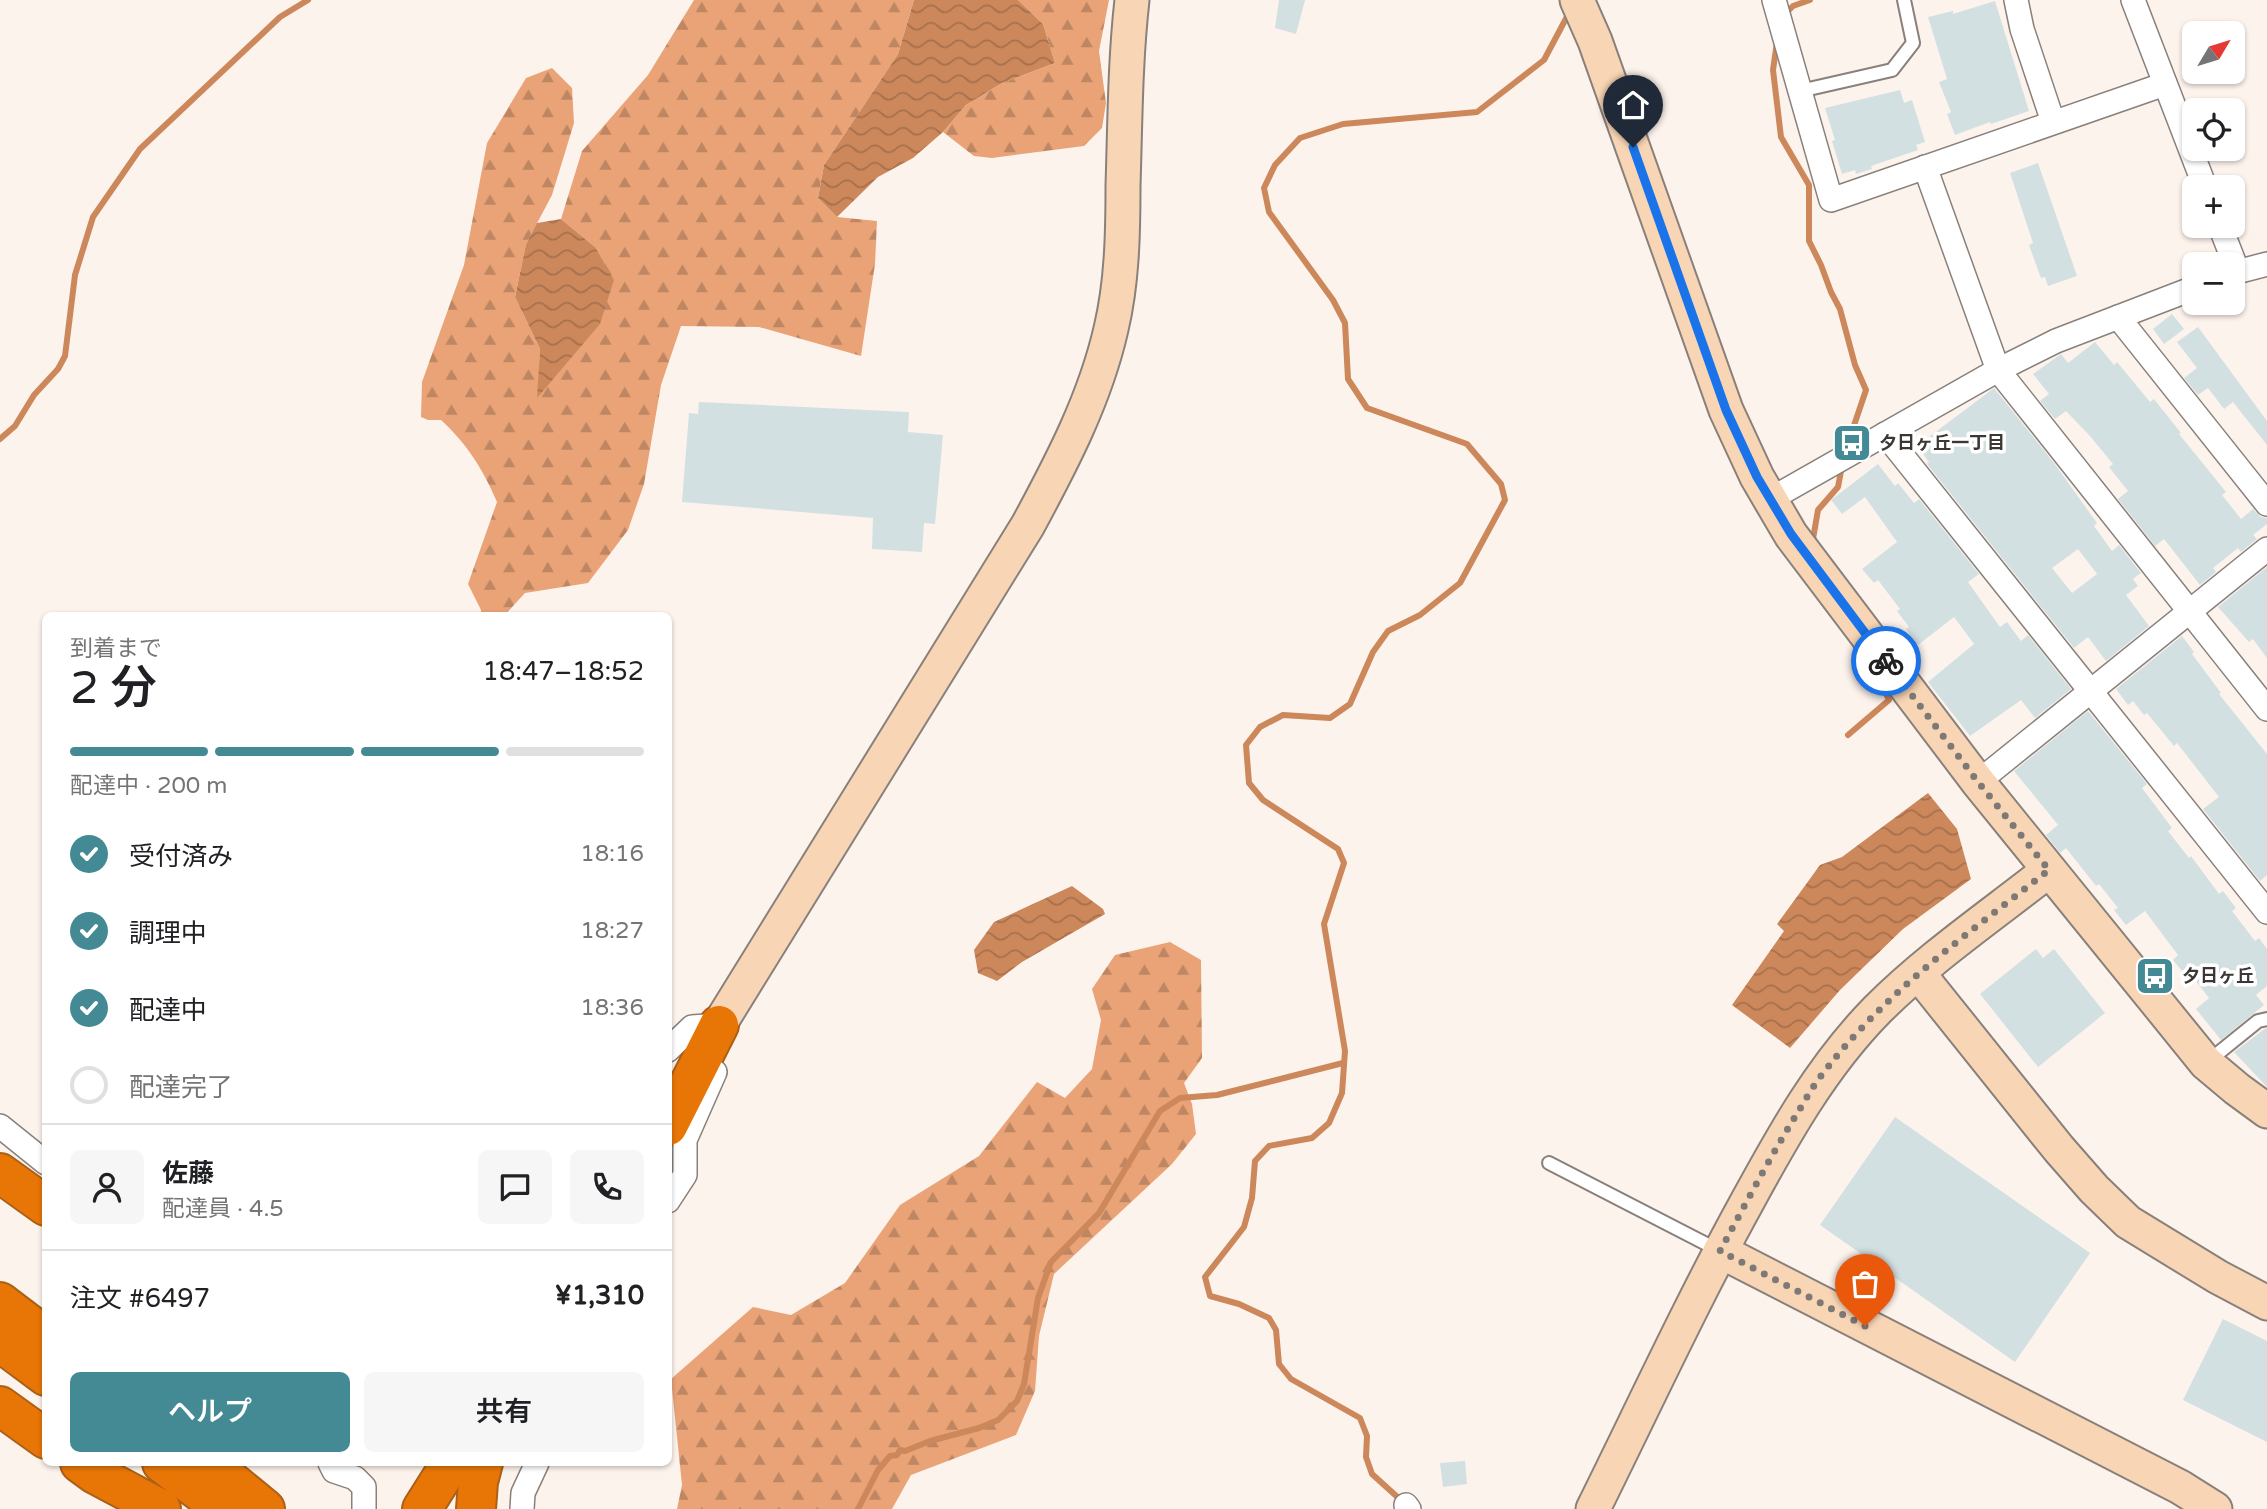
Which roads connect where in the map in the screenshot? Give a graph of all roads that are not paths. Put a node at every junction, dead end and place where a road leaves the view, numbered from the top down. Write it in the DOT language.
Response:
graph roads {
  1 [pos="1132,0"];
  2 [pos="1577,0"];
  3 [pos="1774,0"];
  4 [pos="1904,0"];
  5 [pos="2016,0"];
  6 [pos="2133,0"];
  7 [pos="2165,84"];
  8 [pos="1800,92"];
  9 [pos="2053,122"];
  10 [pos="1925,167"];
  11 [pos="2200,175"];
  12 [pos="2267,264"];
  13 [pos="2245,270"];
  14 [pos="2182,293"];
  15 [pos="2118,317"];
  16 [pos="1998,370"];
  17 [pos="1885,434"];
  18 [pos="1769,500"];
  19 [pos="2267,505"];
  20 [pos="2267,549"];
  21 [pos="2190,611"];
  22 [pos="2090,692"];
  23 [pos="2267,709"];
  24 [pos="1978,782"];
  25 [pos="2049,870"];
  26 [pos="2267,912"];
  27 [pos="1918,973"];
  28 [pos="2267,1019"];
  29 [pos="713,1036"];
  30 [pos="672,1046"];
  31 [pos="2206,1063"];
  32 [pos="672,1093"];
  33 [pos="2267,1111"];
  34 [pos="672,1118"];
  35 [pos="0,1126"];
  36 [pos="42,1160"];
  37 [pos="1549,1163"];
  38 [pos="0,1174"];
  39 [pos="672,1195"];
  40 [pos="42,1203"];
  41 [pos="1720,1251"];
  42 [pos="0,1302"];
  43 [pos="2267,1303"];
  44 [pos="42,1334"];
  45 [pos="0,1342"];
  46 [pos="42,1373"];
  47 [pos="0,1406"];
  48 [pos="42,1435"];
  49 [pos="84,1466"];
  50 [pos="166,1466"];
  51 [pos="213,1466"];
  52 [pos="332,1466"];
  53 [pos="427,1466"];
  54 [pos="449,1466"];
  55 [pos="482,1466"];
  56 [pos="536,1466"];
  57 [pos="161,1509"];
  58 [pos="223,1509"];
  59 [pos="265,1509"];
  60 [pos="364,1509"];
  61 [pos="401,1509"];
  62 [pos="422,1509"];
  63 [pos="476,1509"];
  64 [pos="522,1509"];
  65 [pos="1593,1509"];
  66 [pos="2215,1509"];
  1 -- 29 [label="street"];
  2 -- 18 [label="street"];
  3 -- 8 [label="street"];
  4 -- 8 [label="lane"];
  5 -- 9 [label="street"];
  6 -- 7 [label="street"];
  7 -- 9 [label="street"];
  7 -- 11 [label="street"];
  8 -- 10 [label="street"];
  9 -- 10 [label="street"];
  10 -- 16 [label="street"];
  12 -- 13 [label="street"];
  14 -- 15 [label="street"];
  15 -- 16 [label="street"];
  15 -- 19 [label="street"];
  16 -- 17 [label="street"];
  16 -- 21 [label="street"];
  17 -- 18 [label="street"];
  17 -- 22 [label="street"];
  18 -- 24 [label="street"];
  20 -- 21 [label="street"];
  21 -- 22 [label="street"];
  21 -- 23 [label="street"];
  22 -- 24 [label="street"];
  22 -- 26 [label="street"];
  24 -- 25 [label="street"];
  25 -- 27 [label="street"];
  25 -- 31 [label="street"];
  27 -- 41 [label="street"];
  27 -- 43 [label="street"];
  28 -- 31 [label="lane"];
  29 -- 30 [label="street"];
  29 -- 32 [label="highway"];
  29 -- 34 [label="highway"];
  29 -- 39 [label="street"];
  31 -- 33 [label="street"];
  35 -- 36 [label="street"];
  37 -- 41 [label="lane"];
  38 -- 40 [label="highway"];
  41 -- 65 [label="street"];
  41 -- 66 [label="street"];
  42 -- 44 [label="highway"];
  45 -- 46 [label="highway"];
  47 -- 48 [label="highway"];
  49 -- 57 [label="highway"];
  50 -- 58 [label="highway"];
  51 -- 59 [label="highway"];
  52 -- 60 [label="street"];
  53 -- 61 [label="highway"];
  54 -- 62 [label="highway"];
  55 -- 63 [label="highway"];
  56 -- 64 [label="street"];
}
